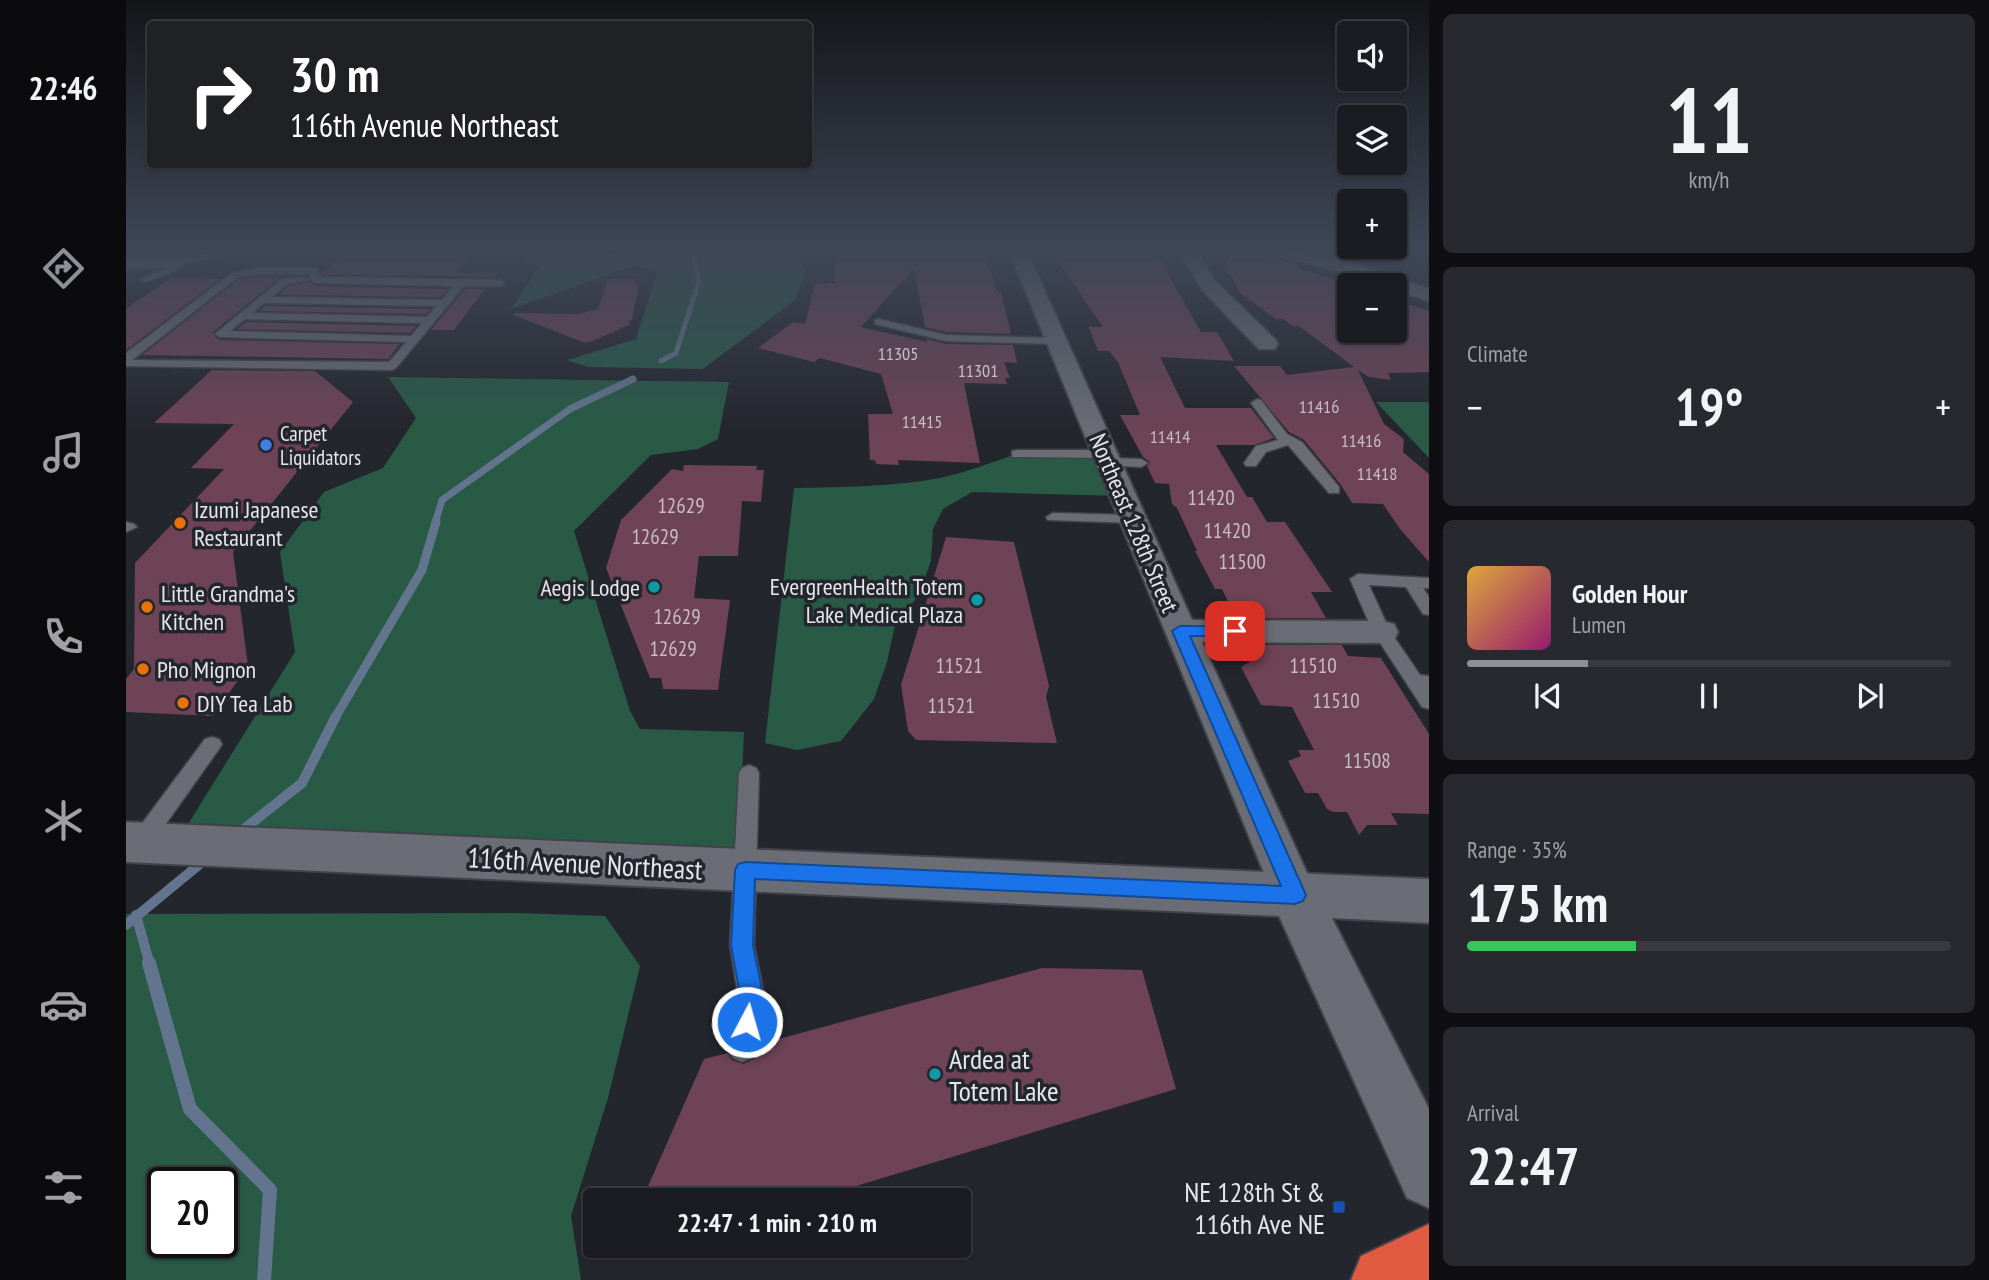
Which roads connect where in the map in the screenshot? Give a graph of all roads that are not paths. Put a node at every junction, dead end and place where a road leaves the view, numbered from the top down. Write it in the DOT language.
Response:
graph roads {
  1 [pos="190,311"];
  2 [pos="248,311"];
  3 [pos="438,311"];
  4 [pos="1045,311"];
  5 [pos="1234,311"];
  6 [pos="241,316"];
  7 [pos="430,320"];
  8 [pos="879,322"];
  9 [pos="414,339"];
  10 [pos="1058,341"];
  11 [pos="1267,344"];
  12 [pos="126,361"];
  13 [pos="1257,403"];
  14 [pos="1289,441"];
  15 [pos="1017,454"];
  16 [pos="1107,458"];
  17 [pos="1141,463"];
  18 [pos="1251,464"];
  19 [pos="1334,490"];
  20 [pos="1053,517"];
  21 [pos="1133,519"];
  22 [pos="1411,582"];
  23 [pos="1429,583"];
  24 [pos="1429,610"];
  25 [pos="1180,631"];
  26 [pos="1382,632"];
  27 [pos="1422,682"];
  28 [pos="1429,702"];
  29 [pos="212,744"];
  30 [pos="749,773"];
  31 [pos="138,843"];
  32 [pos="733,870"];
  33 [pos="1295,895"];
  34 [pos="1429,901"];
  35 [pos="742,1049"];
  36 [pos="1429,1176"];
  37 [pos="1429,1258"];
  38 [pos="1385,1280"];
  1 -- 12 [label="lane"];
  2 -- 6 [label="lane"];
  3 -- 7 [label="lane"];
  4 -- 10 [label="street, Northeast 128th Street"];
  5 -- 11 [label="street"];
  6 -- 7 [label="lane"];
  6 -- 9 [label="lane"];
  7 -- 9 [label="lane"];
  8 -- 10 [label="lane"];
  9 -- 12 [label="lane"];
  10 -- 16 [label="street, Northeast 128th Street"];
  13 -- 14 [label="lane"];
  14 -- 18 [label="lane"];
  14 -- 19 [label="lane"];
  15 -- 16 [label="lane"];
  16 -- 17 [label="lane"];
  16 -- 21 [label="street, Northeast 128th Street"];
  20 -- 21 [label="lane"];
  21 -- 25 [label="street, Northeast 128th Street"];
  22 -- 23 [label="lane"];
  22 -- 24 [label="lane"];
  22 -- 26 [label="lane"];
  25 -- 26 [label="street"];
  25 -- 33 [label="street, Northeast 128th Street"];
  26 -- 27 [label="lane"];
  27 -- 28 [label="lane"];
  29 -- 31 [label="lane"];
  30 -- 32 [label="lane"];
  31 -- 32 [label="street, 116th Avenue Northeast"];
  32 -- 33 [label="street, 116th Avenue Northeast"];
  32 -- 35 [label="lane"];
  33 -- 34 [label="street, 116th Avenue Northeast"];
  33 -- 36 [label="street, Northeast 128th Street"];
  37 -- 38 [label="highway"];
}
